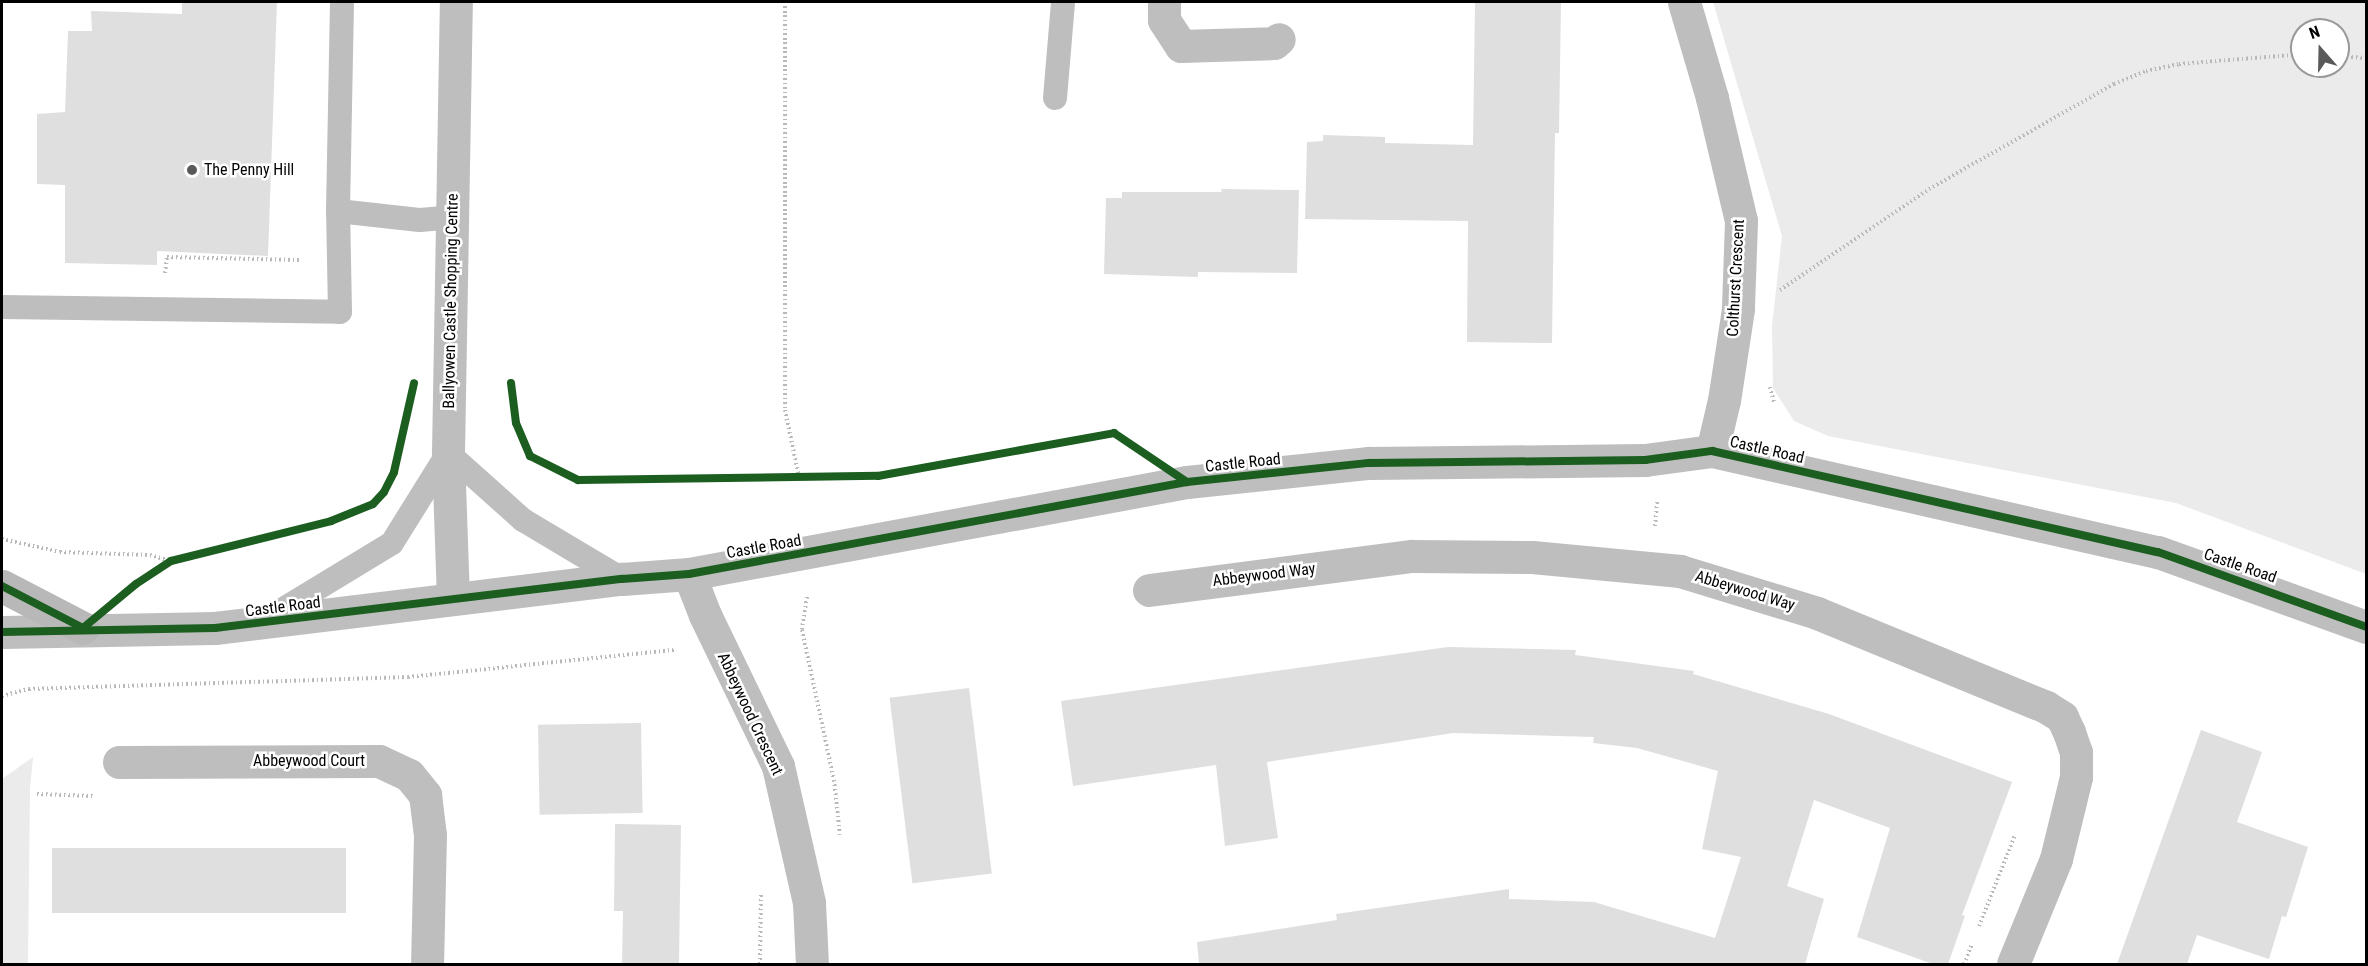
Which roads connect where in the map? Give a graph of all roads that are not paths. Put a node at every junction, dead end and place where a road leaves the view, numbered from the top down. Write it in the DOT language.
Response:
graph roads {
  1 [pos="342,2"];
  2 [pos="456,2"];
  3 [pos="1063,2"];
  4 [pos="1164,2"];
  5 [pos="1684,2"];
  6 [pos="1279,39"];
  7 [pos="1055,98"];
  8 [pos="338,212"];
  9 [pos="452,217"];
  10 [pos="2,307"];
  11 [pos="1712,451"];
  12 [pos="448,453"];
  13 [pos="688,574"];
  14 [pos="622,579"];
  15 [pos="2,586"];
  16 [pos="1149,590"];
  17 [pos="453,600"];
  18 [pos="260,623"];
  19 [pos="2367,627"];
  20 [pos="83,628"];
  21 [pos="2,632"];
  22 [pos="119,762"];
  23 [pos="427,964"];
  24 [pos="812,964"];
  25 [pos="2013,964"];
  1 -- 8 [label="lane"];
  2 -- 9 [label="street, Ballyowen Castle Shopping Centre"];
  3 -- 7 [label="lane"];
  4 -- 6 [label="street"];
  5 -- 11 [label="street, Colthurst Crescent"];
  8 -- 9 [label="lane"];
  8 -- 10 [label="lane"];
  9 -- 12 [label="street, Ballyowen Castle Shopping Centre"];
  11 -- 13 [label="street, Castle Road"];
  11 -- 19 [label="street, Castle Road"];
  12 -- 14 [label="lane"];
  12 -- 17 [label="street, Ballyowen Castle Shopping Centre"];
  12 -- 18 [label="lane"];
  13 -- 14 [label="street, Castle Road"];
  13 -- 24 [label="street, Abbeywood Crescent"];
  14 -- 17 [label="street, Castle Road"];
  15 -- 20 [label="main road"];
  16 -- 25 [label="street, Abbeywood Way"];
  17 -- 18 [label="street, Castle Road"];
  18 -- 20 [label="street, Castle Road"];
  20 -- 21 [label="street, Castle Road"];
  22 -- 23 [label="street, Abbeywood Court"];
}
